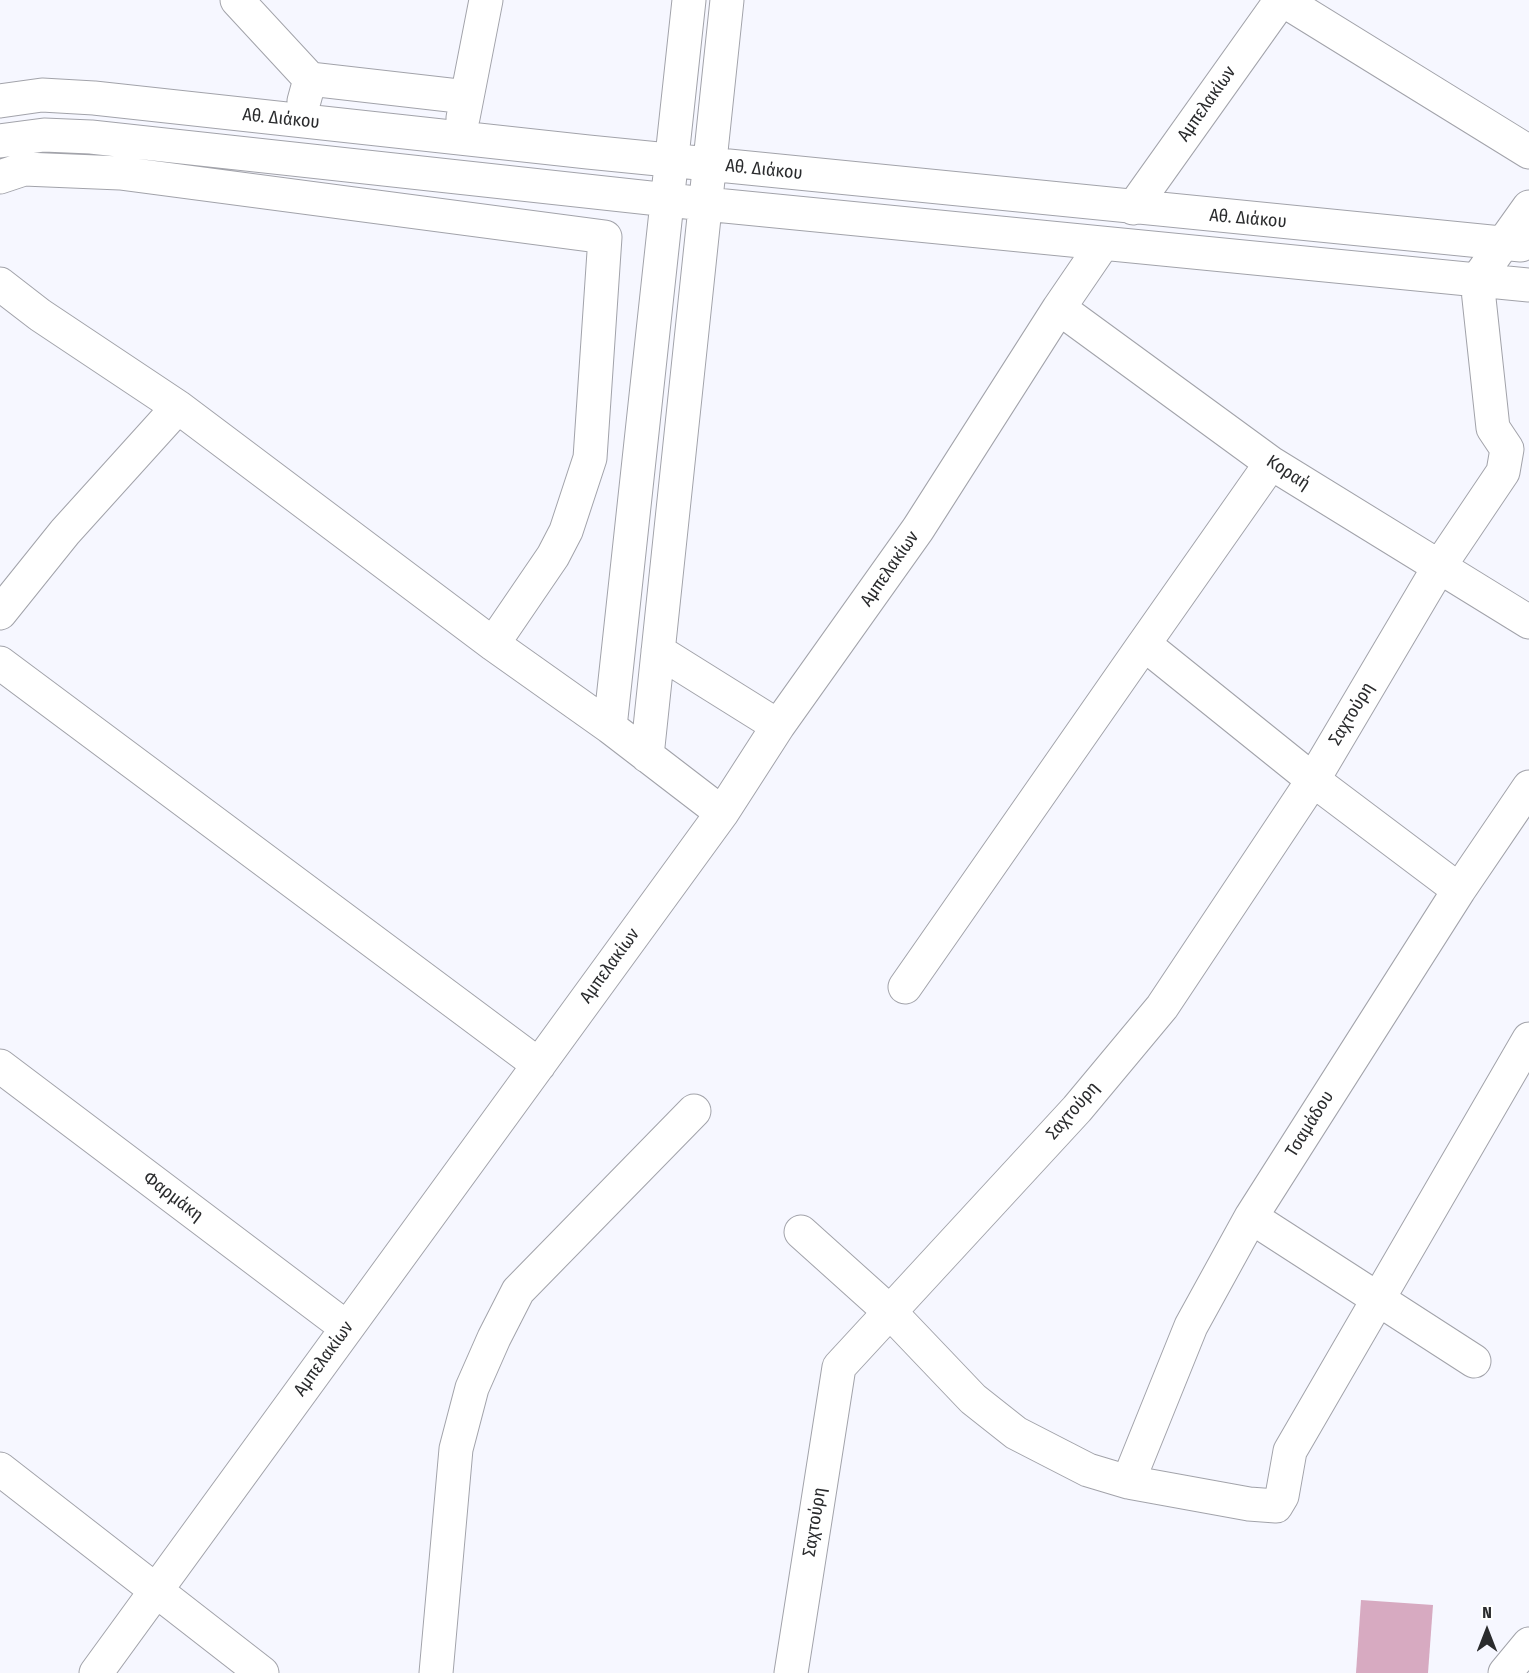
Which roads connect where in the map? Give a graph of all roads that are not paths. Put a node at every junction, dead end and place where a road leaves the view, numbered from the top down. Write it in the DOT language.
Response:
graph roads {
  1 [pos="237,0"];
  2 [pos="486,0"];
  3 [pos="689,0"];
  4 [pos="727,0"];
  5 [pos="1282,0"];
  6 [pos="310,79"];
  7 [pos="467,97"];
  8 [pos="0,101"];
  9 [pos="299,121"];
  10 [pos="459,138"];
  11 [pos="0,141"];
  12 [pos="1529,153"];
  13 [pos="672,161"];
  14 [pos="710,165"];
  15 [pos="0,177"];
  16 [pos="667,200"];
  17 [pos="705,204"];
  18 [pos="1529,207"];
  19 [pos="1133,208"];
  20 [pos="1102,245"];
  21 [pos="1516,245"];
  22 [pos="1477,280"];
  23 [pos="0,284"];
  24 [pos="1529,285"];
  25 [pos="1059,308"];
  26 [pos="178,407"];
  27 [pos="1518,442"];
  28 [pos="1271,464"];
  29 [pos="1439,567"];
  30 [pos="0,613"];
  31 [pos="1529,622"];
  32 [pos="493,644"];
  33 [pos="1144,644"];
  34 [pos="658,651"];
  35 [pos="0,663"];
  36 [pos="778,726"];
  37 [pos="610,727"];
  38 [pos="647,756"];
  39 [pos="1313,780"];
  40 [pos="1529,787"];
  41 [pos="722,813"];
  42 [pos="1459,890"];
  43 [pos="905,987"];
  44 [pos="1529,1039"];
  45 [pos="538,1065"];
  46 [pos="0,1066"];
  47 [pos="694,1111"];
  48 [pos="1251,1217"];
  49 [pos="801,1232"];
  50 [pos="1379,1299"];
  51 [pos="890,1312"];
  52 [pos="347,1328"];
  53 [pos="1474,1361"];
  54 [pos="0,1469"];
  55 [pos="1128,1482"];
  56 [pos="155,1592"];
  57 [pos="1528,1646"];
  58 [pos="96,1673"];
  59 [pos="262,1673"];
  60 [pos="436,1673"];
  61 [pos="790,1673"];
  62 [pos="1506,1673"];
  1 -- 6 [label="street"];
  2 -- 7 [label="street"];
  3 -- 13 [label="street"];
  4 -- 14 [label="street"];
  5 -- 12 [label="street"];
  5 -- 19 [label="street, Αμπελακίων"];
  6 -- 7 [label="street"];
  6 -- 9 [label="street"];
  7 -- 10 [label="street"];
  8 -- 9 [label="street, Αθ. Διάκου"];
  9 -- 10 [label="street, Αθ. Διάκου"];
  10 -- 13 [label="street, Αθ. Διάκου"];
  11 -- 16 [label="street"];
  13 -- 14 [label="street, Αθ. Διάκου"];
  13 -- 16 [label="street"];
  14 -- 17 [label="street"];
  14 -- 19 [label="street, Αθ. Διάκου"];
  15 -- 32 [label="street"];
  16 -- 17 [label="street"];
  16 -- 37 [label="street"];
  17 -- 20 [label="street"];
  17 -- 34 [label="street"];
  18 -- 21 [label="street"];
  19 -- 21 [label="street, Αθ. Διάκου"];
  20 -- 22 [label="street"];
  20 -- 25 [label="street, Αμπελακίων"];
  21 -- 22 [label="street"];
  22 -- 24 [label="street"];
  22 -- 27 [label="street"];
  23 -- 26 [label="street"];
  25 -- 28 [label="street, Κοραή"];
  25 -- 36 [label="street, Αμπελακίων"];
  26 -- 30 [label="street"];
  26 -- 32 [label="street"];
  27 -- 29 [label="street, Σαχτούρη"];
  28 -- 29 [label="street, Κοραή"];
  28 -- 33 [label="street"];
  29 -- 31 [label="street, Κοραή"];
  29 -- 39 [label="street, Σαχτούρη"];
  32 -- 37 [label="street"];
  33 -- 39 [label="street"];
  33 -- 43 [label="street"];
  34 -- 36 [label="street"];
  34 -- 38 [label="street"];
  35 -- 45 [label="street"];
  36 -- 41 [label="street, Αμπελακίων"];
  37 -- 38 [label="street"];
  38 -- 41 [label="street"];
  39 -- 42 [label="street"];
  39 -- 51 [label="street, Σαχτούρη"];
  40 -- 42 [label="street, Τσαμάδου"];
  41 -- 45 [label="street, Αμπελακίων"];
  42 -- 48 [label="street, Τσαμάδου"];
  44 -- 50 [label="street"];
  45 -- 52 [label="street, Αμπελακίων"];
  46 -- 52 [label="street, Φαρμάκη"];
  47 -- 60 [label="street"];
  48 -- 50 [label="street"];
  48 -- 55 [label="street, Τσαμάδου"];
  49 -- 51 [label="street"];
  50 -- 53 [label="street"];
  50 -- 55 [label="street"];
  51 -- 55 [label="street"];
  51 -- 61 [label="street, Σαχτούρη"];
  52 -- 56 [label="street, Αμπελακίων"];
  54 -- 56 [label="street"];
  56 -- 58 [label="street, Αμπελακίων"];
  56 -- 59 [label="street"];
  57 -- 62 [label="street"];
}
